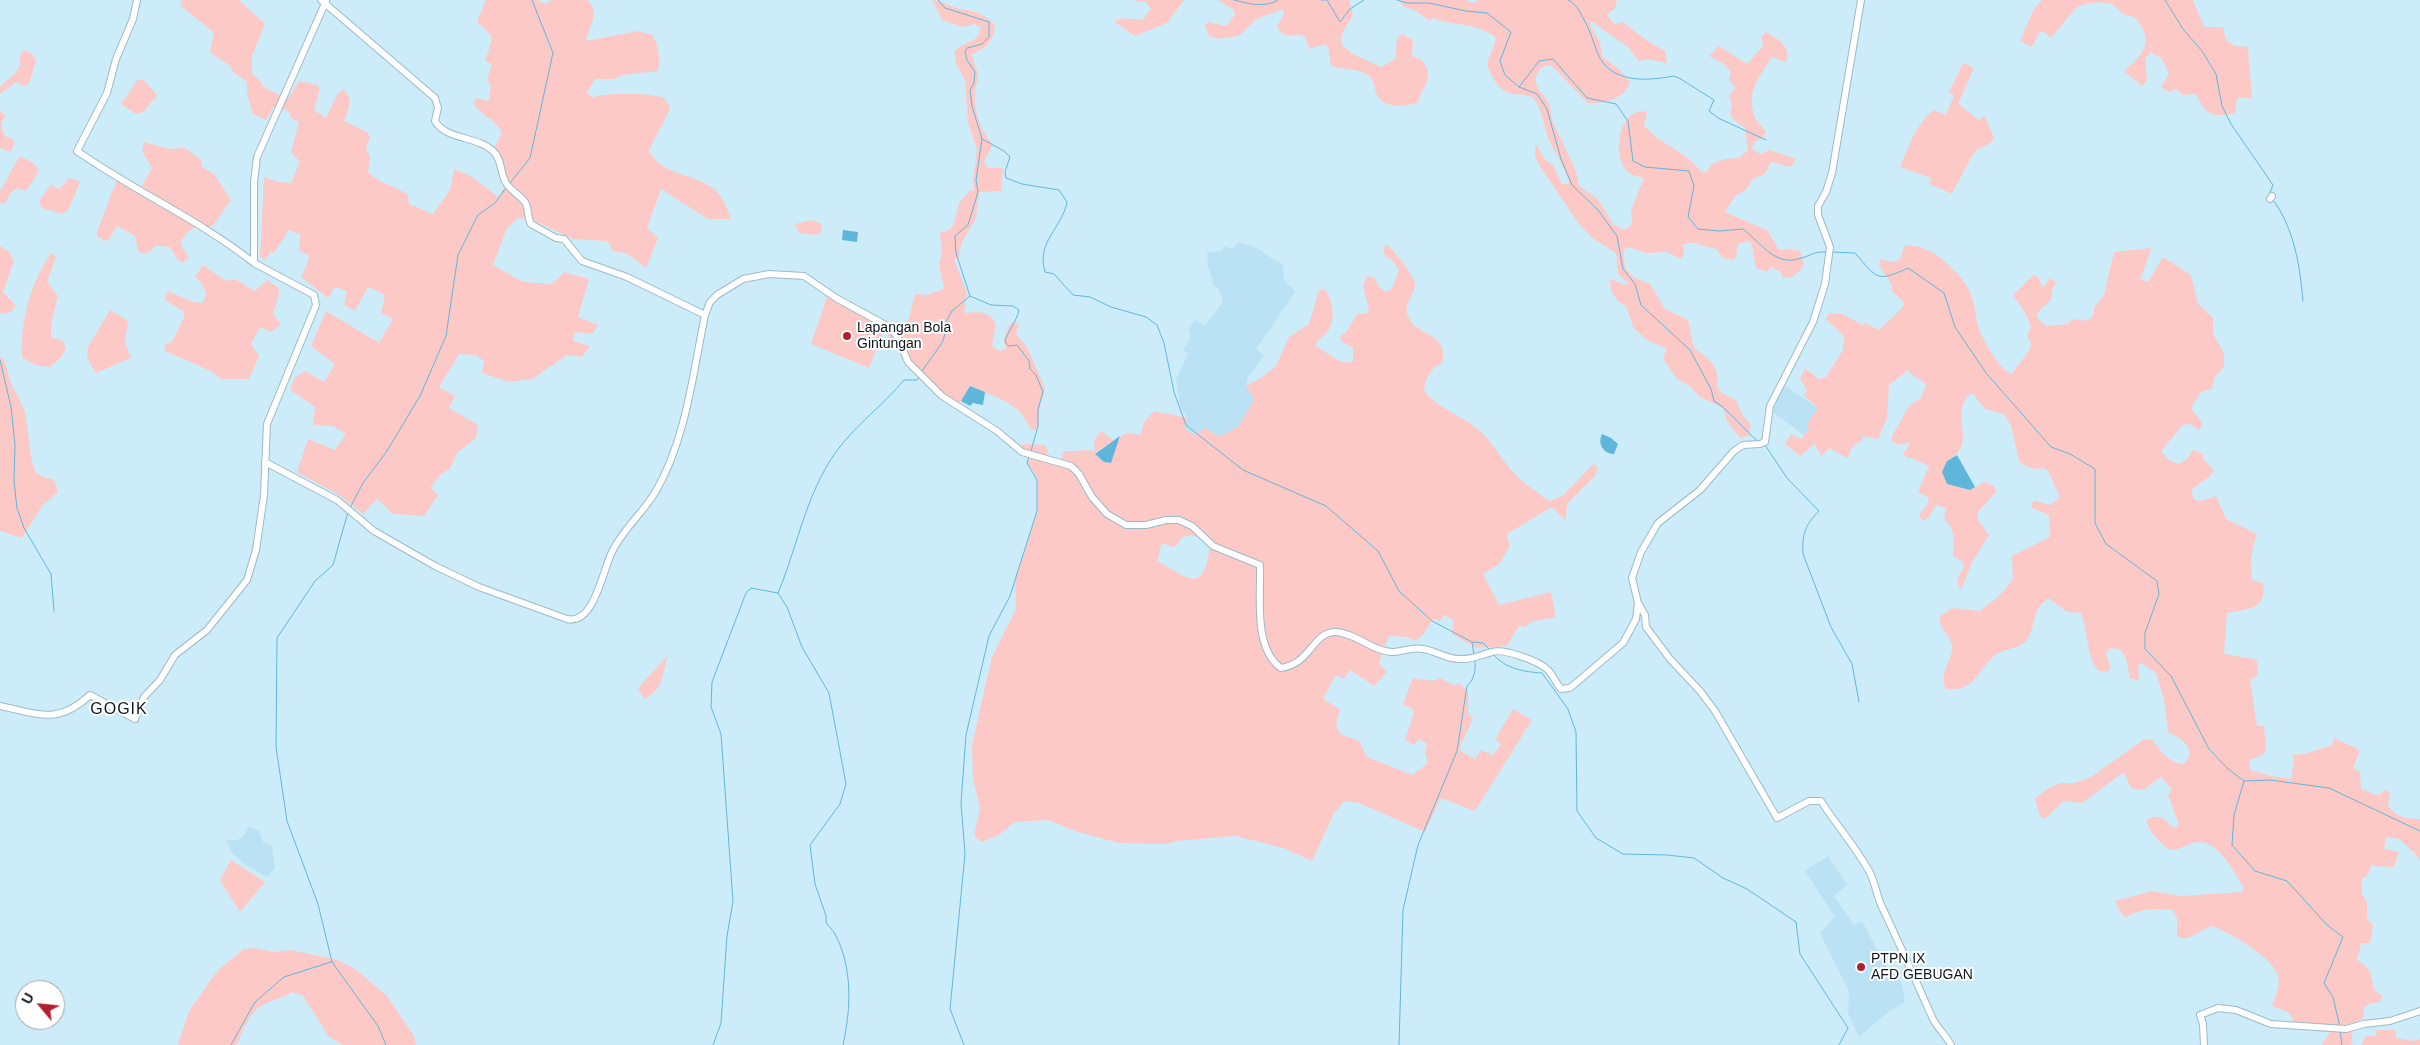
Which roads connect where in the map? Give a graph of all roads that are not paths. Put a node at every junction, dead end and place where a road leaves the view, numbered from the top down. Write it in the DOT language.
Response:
graph roads {
  1 [pos="136,0"];
  2 [pos="1861,0"];
  3 [pos="324,1"];
  4 [pos="254,263"];
  5 [pos="705,315"];
  6 [pos="266,462"];
  7 [pos="1638,603"];
  8 [pos="0,706"];
  9 [pos="2420,1011"];
  10 [pos="1951,1045"];
  11 [pos="2204,1045"];
  1 -- 4 [label="street"];
  2 -- 7 [label="street"];
  3 -- 4 [label="street"];
  3 -- 5 [label="street"];
  4 -- 6 [label="street"];
  5 -- 6 [label="street"];
  5 -- 7 [label="street"];
  6 -- 8 [label="street"];
  7 -- 10 [label="street"];
  9 -- 11 [label="street"];
}
